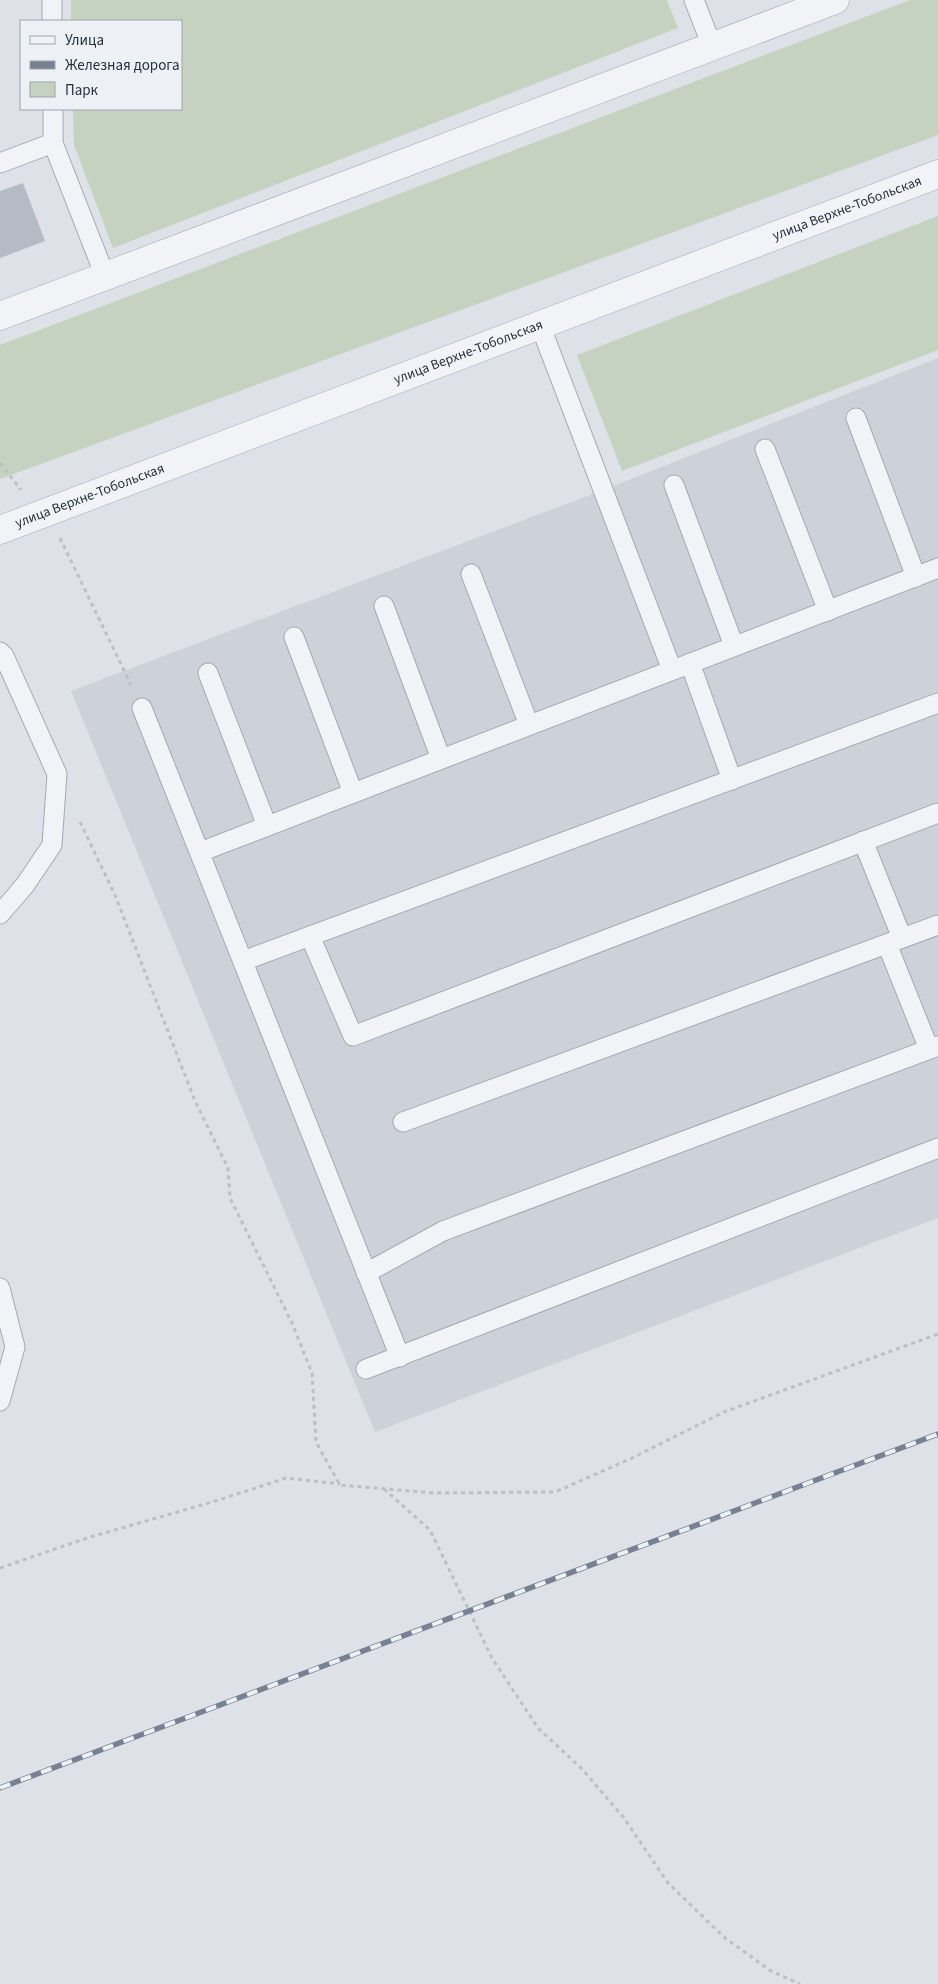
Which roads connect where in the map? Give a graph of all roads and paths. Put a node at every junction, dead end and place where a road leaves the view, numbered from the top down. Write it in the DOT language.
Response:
graph roads {
  1 [pos="52,0"];
  2 [pos="694,0"];
  3 [pos="835,0"];
  4 [pos="52,20"];
  5 [pos="712,46"];
  6 [pos="53,110"];
  7 [pos="54,143"];
  8 [pos="0,163"];
  9 [pos="938,174"];
  10 [pos="105,276"];
  11 [pos="0,316"];
  12 [pos="540,325"];
  13 [pos="856,418"];
  14 [pos="765,449"];
  15 [pos="0,463"];
  16 [pos="674,485"];
  17 [pos="41,515"];
  18 [pos="0,530"];
  19 [pos="938,568"];
  20 [pos="472,574"];
  21 [pos="916,576"];
  22 [pos="384,606"];
  23 [pos="828,611"];
  24 [pos="294,637"];
  25 [pos="734,646"];
  26 [pos="0,652"];
  27 [pos="690,663"];
  28 [pos="672,670"];
  29 [pos="208,673"];
  30 [pos="938,703"];
  31 [pos="142,708"];
  32 [pos="529,725"];
  33 [pos="442,759"];
  34 [pos="732,780"];
  35 [pos="353,793"];
  36 [pos="938,813"];
  37 [pos="267,826"];
  38 [pos="863,841"];
  39 [pos="200,852"];
  40 [pos="0,914"];
  41 [pos="938,925"];
  42 [pos="310,936"];
  43 [pos="895,941"];
  44 [pos="243,961"];
  45 [pos="933,1047"];
  46 [pos="404,1122"];
  47 [pos="938,1148"];
  48 [pos="366,1273"];
  49 [pos="0,1288"];
  50 [pos="400,1357"];
  51 [pos="366,1369"];
  52 [pos="0,1401"];
  53 [pos="340,1484"];
  54 [pos="384,1489"];
  55 [pos="0,1568"];
  56 [pos="800,1984"];
  1 -- 4 [label="lane"];
  2 -- 5 [label="lane"];
  3 -- 5 [label="street"];
  5 -- 10 [label="street"];
  6 -- 7 [label="lane"];
  7 -- 8 [label="lane"];
  7 -- 10 [label="lane"];
  9 -- 12 [label="street, улица Верхне-Тобольская"];
  10 -- 11 [label="street"];
  12 -- 17 [label="street, улица Верхне-Тобольская"];
  12 -- 28 [label="lane"];
  13 -- 21 [label="lane"];
  14 -- 23 [label="lane"];
  15 -- 17 [label="path"];
  16 -- 25 [label="lane"];
  17 -- 18 [label="street, улица Верхне-Тобольская"];
  17 -- 31 [label="path"];
  19 -- 21 [label="lane"];
  20 -- 32 [label="lane"];
  21 -- 23 [label="lane"];
  22 -- 33 [label="lane"];
  23 -- 25 [label="lane"];
  24 -- 35 [label="lane"];
  25 -- 27 [label="lane"];
  26 -- 40 [label="lane"];
  27 -- 28 [label="lane"];
  27 -- 34 [label="lane"];
  28 -- 32 [label="lane"];
  29 -- 37 [label="lane"];
  30 -- 34 [label="lane"];
  31 -- 39 [label="lane"];
  32 -- 33 [label="lane"];
  33 -- 35 [label="lane"];
  34 -- 42 [label="lane"];
  35 -- 37 [label="lane"];
  36 -- 38 [label="lane"];
  37 -- 39 [label="lane"];
  38 -- 42 [label="lane"];
  38 -- 43 [label="lane"];
  39 -- 44 [label="lane"];
  41 -- 43 [label="lane"];
  42 -- 44 [label="lane"];
  43 -- 45 [label="lane"];
  43 -- 46 [label="lane"];
  44 -- 48 [label="lane"];
  45 -- 48 [label="lane"];
  47 -- 50 [label="lane"];
  48 -- 50 [label="lane"];
  49 -- 52 [label="lane"];
  50 -- 51 [label="lane"];
  53 -- 55 [label="path"];
  54 -- 56 [label="path"];
}
